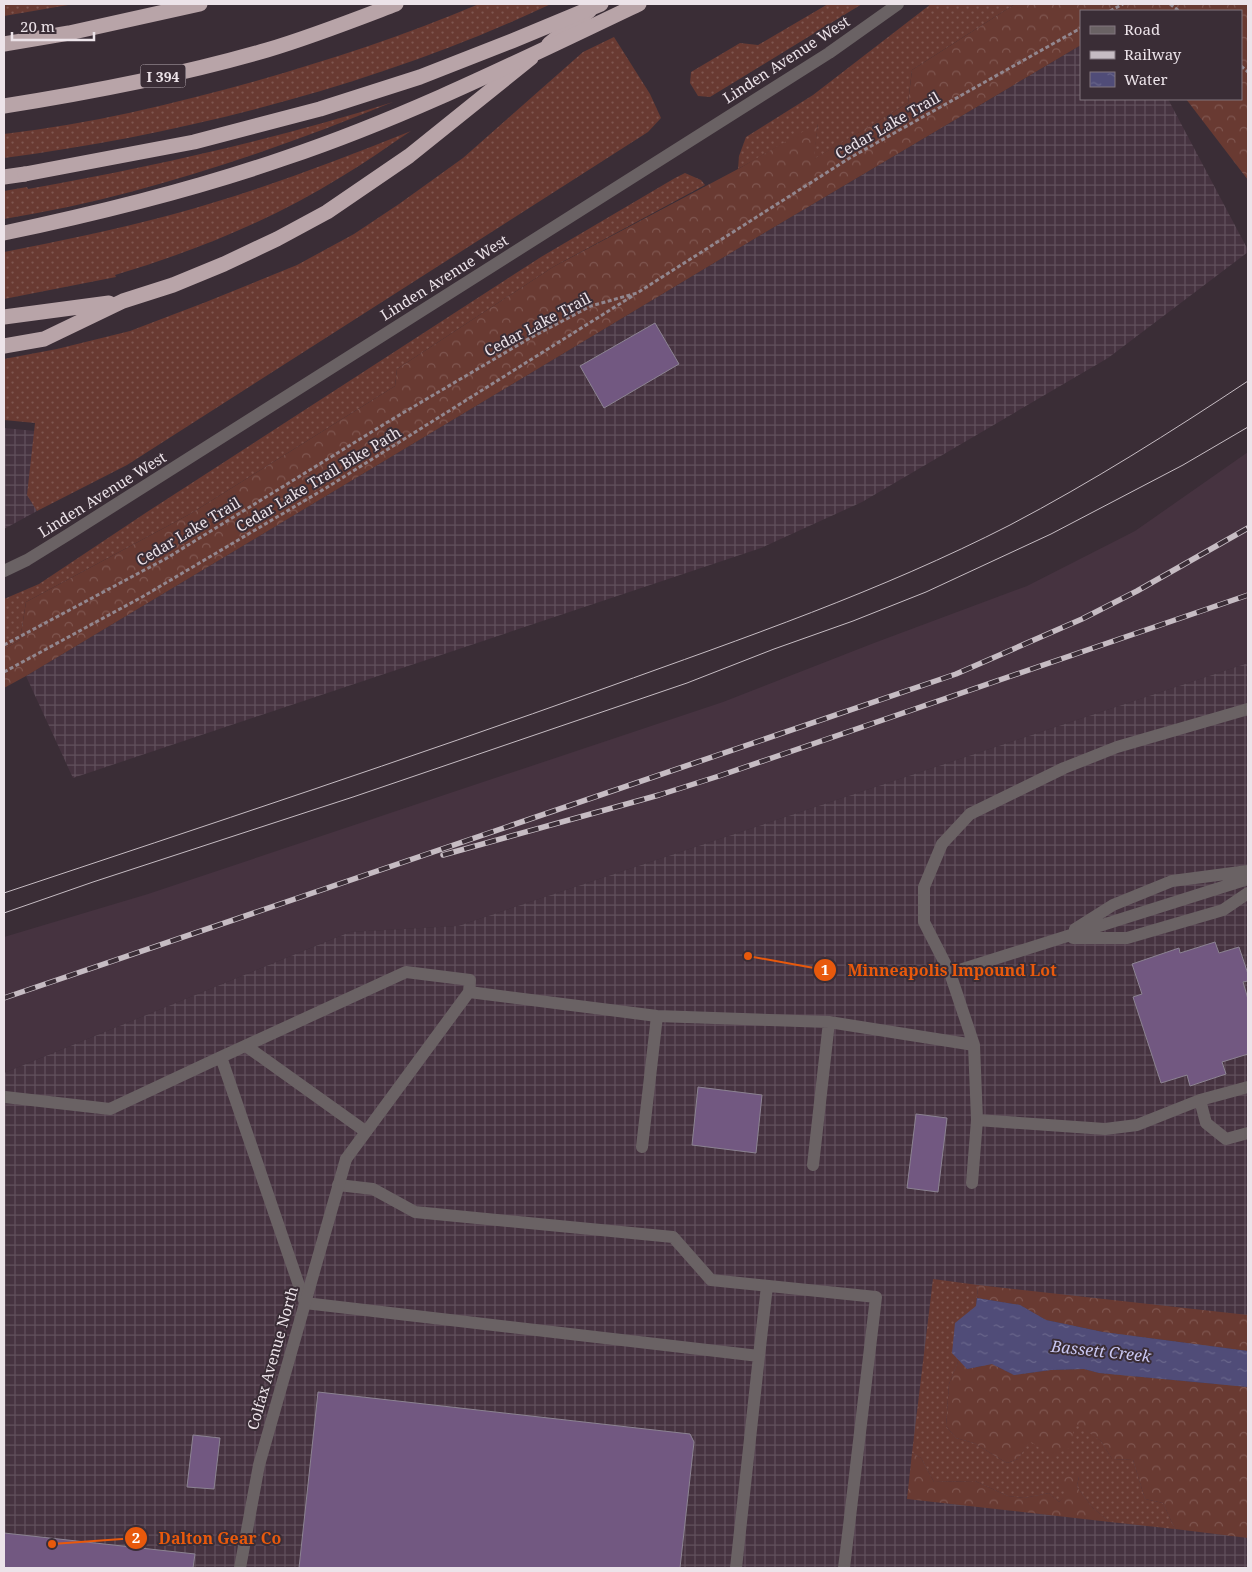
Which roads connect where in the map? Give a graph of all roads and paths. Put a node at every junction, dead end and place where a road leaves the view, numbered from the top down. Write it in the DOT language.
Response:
graph roads {
  1 [pos="200,4"];
  2 [pos="396,4"];
  3 [pos="600,4"];
  4 [pos="639,4"];
  5 [pos="898,4"];
  6 [pos="1123,4"];
  7 [pos="1112,10"];
  8 [pos="1080,29"];
  9 [pos="4,44"];
  10 [pos="4,106"];
  11 [pos="4,177"];
  12 [pos="4,233"];
  13 [pos="637,293"];
  14 [pos="123,301"];
  15 [pos="4,317"];
  16 [pos="4,346"];
  17 [pos="4,571"];
  18 [pos="4,645"];
  19 [pos="4,672"];
  20 [pos="1248,709"];
  21 [pos="1248,871"];
  22 [pos="1248,879"];
  23 [pos="1248,893"];
  24 [pos="1060,938"];
  25 [pos="950,973"];
  26 [pos="469,992"];
  27 [pos="657,1016"];
  28 [pos="829,1022"];
  29 [pos="974,1045"];
  30 [pos="246,1046"];
  31 [pos="221,1058"];
  32 [pos="1248,1086"];
  33 [pos="5,1097"];
  34 [pos="1200,1100"];
  35 [pos="977,1120"];
  36 [pos="365,1131"];
  37 [pos="1248,1133"];
  38 [pos="642,1147"];
  39 [pos="813,1165"];
  40 [pos="972,1183"];
  41 [pos="338,1185"];
  42 [pos="767,1286"];
  43 [pos="305,1303"];
  44 [pos="759,1356"];
  45 [pos="240,1568"];
  46 [pos="736,1568"];
  47 [pos="844,1568"];
  1 -- 9 [label="highway"];
  2 -- 10 [label="highway, I 394"];
  3 -- 11 [label="highway, bridge"];
  3 -- 14 [label="highway, bridge"];
  4 -- 12 [label="highway, bridge"];
  5 -- 17 [label="street, Linden Avenue West"];
  6 -- 7 [label="path"];
  8 -- 13 [label="path, Cedar Lake Trail"];
  13 -- 18 [label="path, Cedar Lake Trail"];
  13 -- 19 [label="path, Cedar Lake Trail Bike Path"];
  14 -- 15 [label="highway"];
  14 -- 16 [label="highway"];
  20 -- 25 [label="street"];
  21 -- 24 [label="street"];
  22 -- 24 [label="street"];
  23 -- 24 [label="street"];
  24 -- 25 [label="street"];
  25 -- 29 [label="street"];
  26 -- 27 [label="street"];
  26 -- 30 [label="street"];
  26 -- 36 [label="street, Colfax Avenue North"];
  27 -- 28 [label="street"];
  27 -- 38 [label="street"];
  28 -- 29 [label="street"];
  28 -- 39 [label="street"];
  29 -- 35 [label="street"];
  30 -- 31 [label="street"];
  30 -- 36 [label="street"];
  31 -- 33 [label="street"];
  31 -- 43 [label="street"];
  32 -- 34 [label="street"];
  34 -- 35 [label="street"];
  34 -- 37 [label="street"];
  35 -- 40 [label="street"];
  36 -- 41 [label="street, Colfax Avenue North"];
  41 -- 42 [label="street"];
  41 -- 43 [label="street, Colfax Avenue North"];
  42 -- 44 [label="street"];
  42 -- 47 [label="street"];
  43 -- 44 [label="street"];
  43 -- 45 [label="street, Colfax Avenue North"];
  44 -- 46 [label="street"];
}
